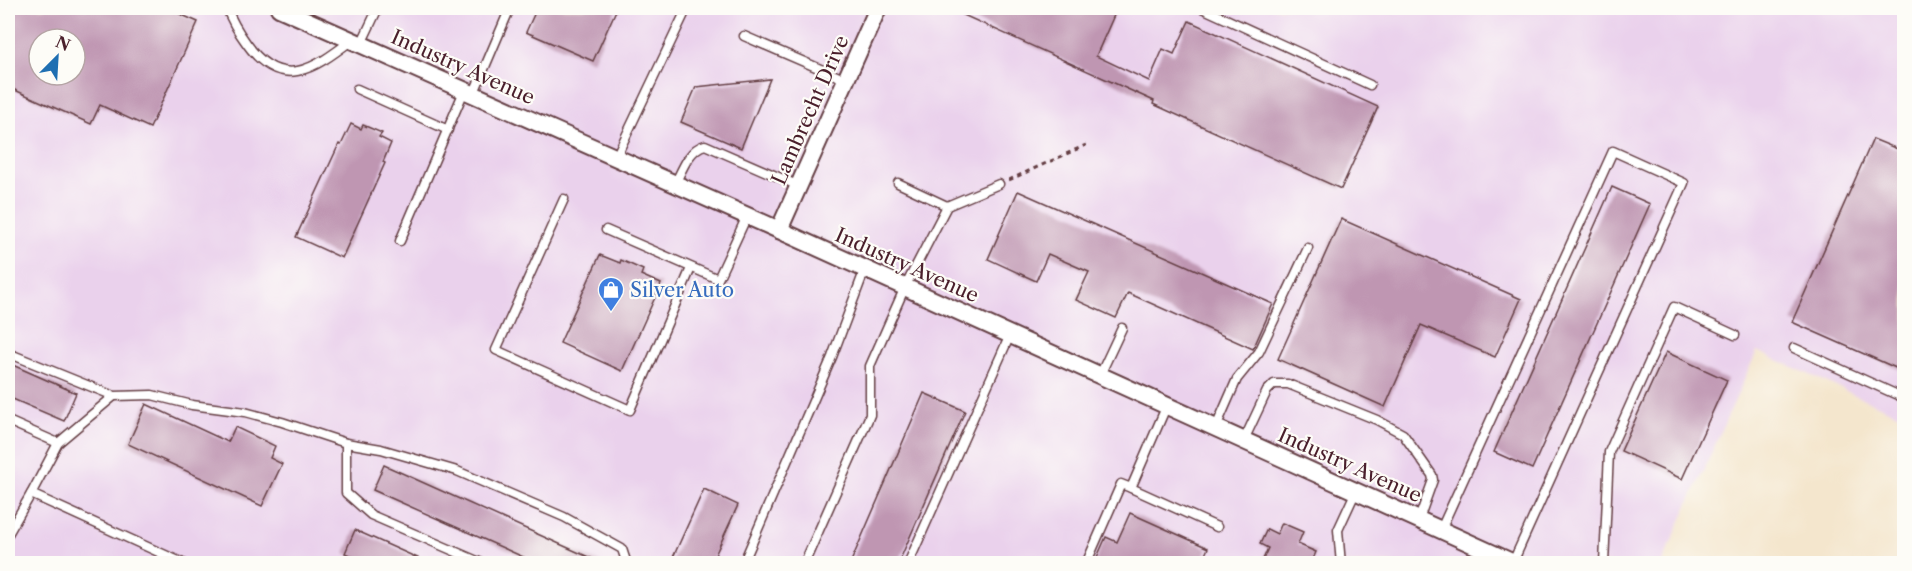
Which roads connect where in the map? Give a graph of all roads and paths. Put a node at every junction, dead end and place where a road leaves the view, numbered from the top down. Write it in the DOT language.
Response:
graph roads {
  1 [pos="227,8"];
  2 [pos="279,8"];
  3 [pos="378,8"];
  4 [pos="510,8"];
  5 [pos="687,8"];
  6 [pos="878,8"];
  7 [pos="1202,8"];
  8 [pos="744,36"];
  9 [pos="356,42"];
  10 [pos="846,81"];
  11 [pos="1370,85"];
  12 [pos="357,89"];
  13 [pos="469,93"];
  14 [pos="448,130"];
  15 [pos="1086,145"];
  16 [pos="616,158"];
  17 [pos="898,183"];
  18 [pos="675,184"];
  19 [pos="999,184"];
  20 [pos="799,186"];
  21 [pos="564,199"];
  22 [pos="947,206"];
  23 [pos="747,216"];
  24 [pos="606,230"];
  25 [pos="779,230"];
  26 [pos="400,241"];
  27 [pos="1308,248"];
  28 [pos="691,268"];
  29 [pos="866,269"];
  30 [pos="906,287"];
  31 [pos="1122,328"];
  32 [pos="1735,334"];
  33 [pos="1010,335"];
  34 [pos="1794,348"];
  35 [pos="8,353"];
  36 [pos="1100,375"];
  37 [pos="114,396"];
  38 [pos="1905,398"];
  39 [pos="1167,405"];
  40 [pos="8,421"];
  41 [pos="1216,427"];
  42 [pos="1244,440"];
  43 [pos="58,444"];
  44 [pos="346,444"];
  45 [pos="1131,488"];
  46 [pos="1356,491"];
  47 [pos="31,494"];
  48 [pos="1419,519"];
  49 [pos="1217,527"];
  50 [pos="1441,529"];
  51 [pos="8,534"];
  52 [pos="1515,563"];
  53 [pos="185,564"];
  54 [pos="484,564"];
  55 [pos="627,564"];
  56 [pos="743,564"];
  57 [pos="804,564"];
  58 [pos="908,564"];
  59 [pos="1086,564"];
  60 [pos="1341,564"];
  61 [pos="1604,564"];
  1 -- 9 [label="lane"];
  2 -- 9 [label="street, Industry Avenue"];
  3 -- 9 [label="lane"];
  4 -- 13 [label="lane"];
  5 -- 16 [label="lane"];
  6 -- 10 [label="street, Lambrecht Drive"];
  7 -- 11 [label="lane"];
  8 -- 10 [label="lane"];
  9 -- 13 [label="street, Industry Avenue"];
  10 -- 20 [label="street, Lambrecht Drive"];
  12 -- 14 [label="lane"];
  13 -- 14 [label="lane"];
  13 -- 16 [label="street, Industry Avenue"];
  14 -- 26 [label="lane"];
  15 -- 19 [label="path"];
  16 -- 18 [label="street, Industry Avenue"];
  17 -- 22 [label="lane"];
  18 -- 20 [label="lane"];
  18 -- 23 [label="street, Industry Avenue"];
  19 -- 22 [label="lane"];
  20 -- 25 [label="street, Lambrecht Drive"];
  21 -- 28 [label="lane"];
  22 -- 30 [label="lane"];
  23 -- 25 [label="street, Industry Avenue"];
  23 -- 28 [label="lane"];
  24 -- 28 [label="lane"];
  25 -- 29 [label="street, Industry Avenue"];
  27 -- 41 [label="lane"];
  29 -- 30 [label="street, Industry Avenue"];
  29 -- 56 [label="lane"];
  30 -- 33 [label="street, Industry Avenue"];
  30 -- 57 [label="lane"];
  31 -- 36 [label="lane"];
  32 -- 61 [label="lane"];
  33 -- 36 [label="street, Industry Avenue"];
  33 -- 58 [label="lane"];
  34 -- 38 [label="lane"];
  35 -- 37 [label="lane"];
  36 -- 39 [label="street, Industry Avenue"];
  37 -- 43 [label="lane"];
  37 -- 44 [label="lane"];
  39 -- 41 [label="street, Industry Avenue"];
  39 -- 45 [label="lane"];
  40 -- 43 [label="lane"];
  41 -- 42 [label="street, Industry Avenue"];
  42 -- 46 [label="street, Industry Avenue"];
  42 -- 48 [label="lane"];
  43 -- 47 [label="lane"];
  44 -- 54 [label="lane"];
  44 -- 55 [label="lane"];
  45 -- 49 [label="lane"];
  45 -- 59 [label="lane"];
  46 -- 48 [label="street, Industry Avenue"];
  46 -- 60 [label="lane"];
  47 -- 51 [label="lane"];
  47 -- 53 [label="lane"];
  48 -- 50 [label="street, Industry Avenue"];
  50 -- 52 [label="street, Industry Avenue"];
  50 -- 52 [label="lane"];
}
